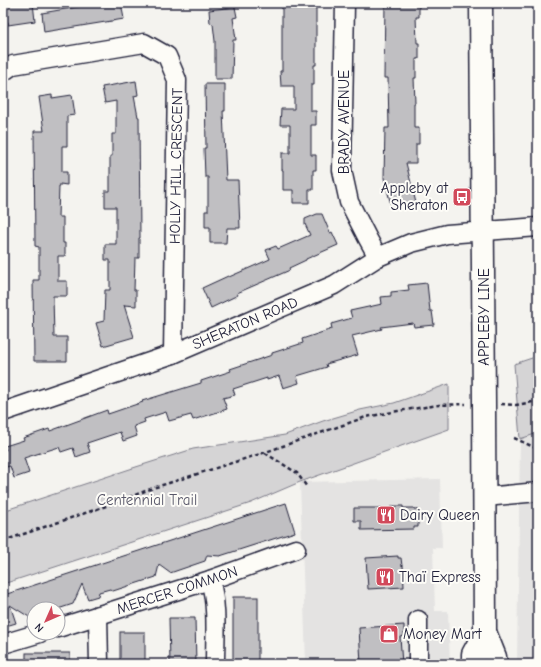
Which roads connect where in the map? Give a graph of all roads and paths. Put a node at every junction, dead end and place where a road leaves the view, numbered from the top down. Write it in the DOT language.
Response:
graph roads {
  1 [pos="345,3"];
  2 [pos="481,3"];
  3 [pos="3,72"];
  4 [pos="538,227"];
  5 [pos="483,231"];
  6 [pos="378,257"];
  7 [pos="173,354"];
  8 [pos="538,401"];
  9 [pos="466,404"];
  10 [pos="503,404"];
  11 [pos="3,412"];
  12 [pos="514,438"];
  13 [pos="538,449"];
  14 [pos="265,453"];
  15 [pos="307,487"];
  16 [pos="538,492"];
  17 [pos="485,497"];
  18 [pos="3,542"];
  19 [pos="296,549"];
  20 [pos="210,580"];
  21 [pos="98,615"];
  22 [pos="418,620"];
  23 [pos="66,625"];
  24 [pos="485,632"];
  25 [pos="26,637"];
  26 [pos="3,644"];
  27 [pos="99,664"];
  28 [pos="215,664"];
  29 [pos="418,664"];
  30 [pos="473,664"];
  31 [pos="496,664"];
  1 -- 6 [label="street, BRADY AVENUE"];
  2 -- 5 [label="main road, APPLEBY LINE"];
  3 -- 7 [label="street, HOLLY HILL CRESCENT"];
  4 -- 5 [label="street, SHERATON ROAD"];
  5 -- 6 [label="street, SHERATON ROAD"];
  5 -- 17 [label="main road, APPLEBY LINE"];
  6 -- 7 [label="street, SHERATON ROAD"];
  7 -- 11 [label="street, SHERATON ROAD"];
  8 -- 10 [label="path"];
  9 -- 14 [label="path"];
  12 -- 13 [label="path"];
  14 -- 15 [label="path"];
  14 -- 18 [label="path"];
  16 -- 17 [label="street"];
  17 -- 24 [label="main road, APPLEBY LINE"];
  19 -- 20 [label="street, MERCER COMMON"];
  20 -- 21 [label="street, MERCER COMMON"];
  20 -- 28 [label="street"];
  21 -- 23 [label="street, MERCER COMMON"];
  21 -- 27 [label="street"];
  22 -- 29 [label="street"];
  24 -- 30 [label="main road, APPLEBY LINE"];
  24 -- 31 [label="main road, APPLEBY LINE"];
  25 -- 26 [label="street"];
}
